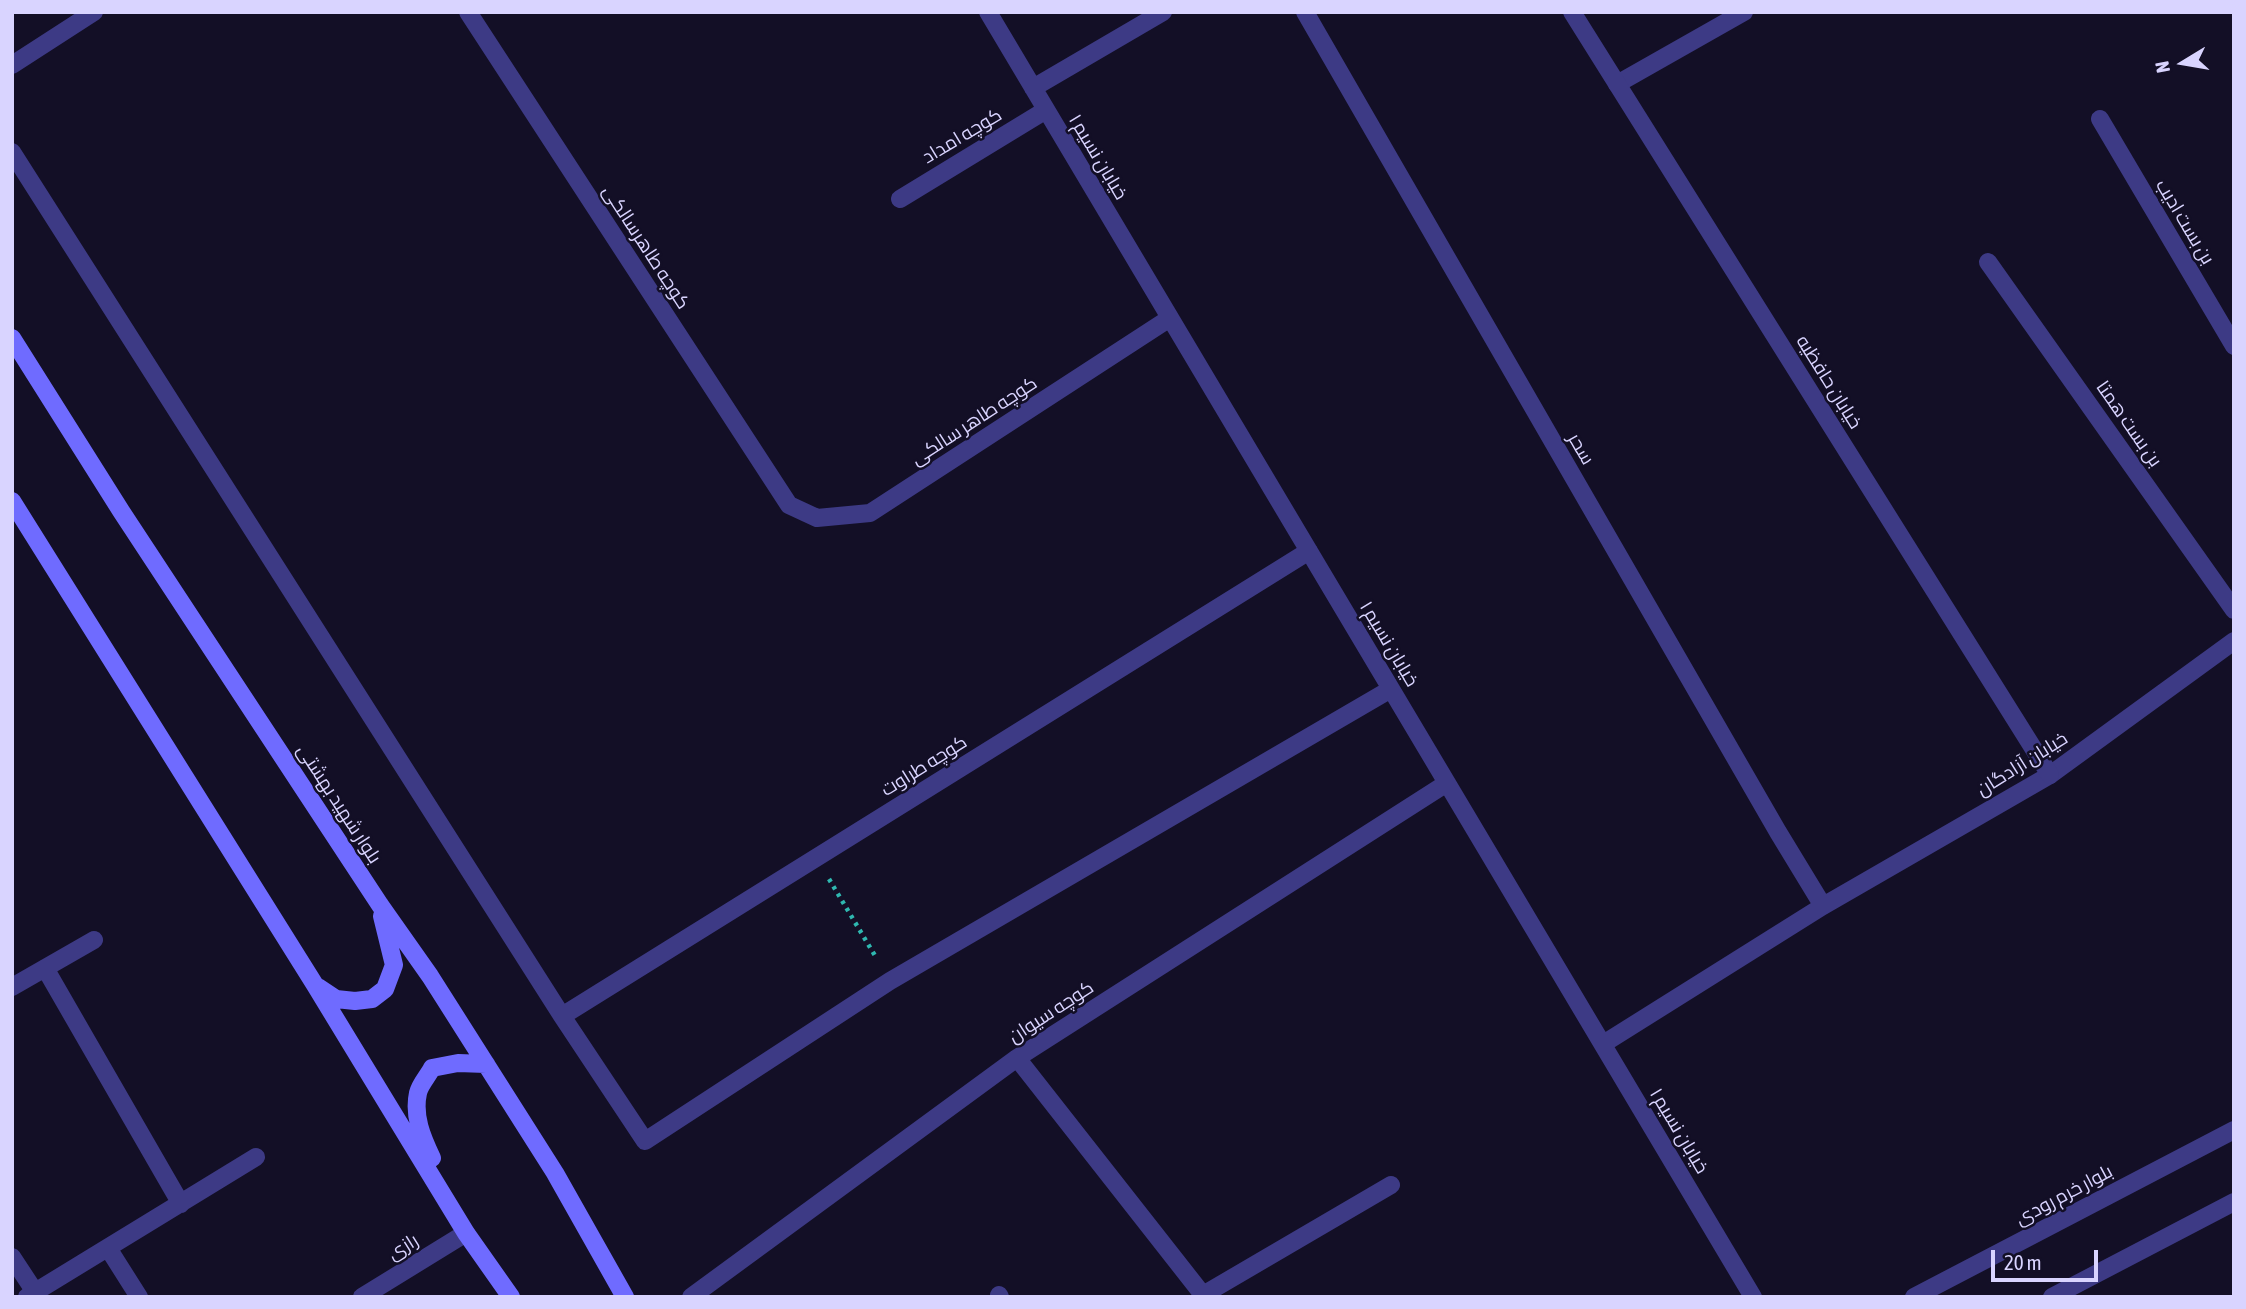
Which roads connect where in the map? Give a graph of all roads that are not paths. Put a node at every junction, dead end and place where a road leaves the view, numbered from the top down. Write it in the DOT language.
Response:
graph roads {
  1 [pos="94,12"];
  2 [pos="468,12"];
  3 [pos="988,12"];
  4 [pos="1163,12"];
  5 [pos="1305,12"];
  6 [pos="1572,12"];
  7 [pos="1744,12"];
  8 [pos="12,65"];
  9 [pos="1617,84"];
  10 [pos="1033,88"];
  11 [pos="1046,110"];
  12 [pos="2099,119"];
  13 [pos="12,152"];
  14 [pos="900,199"];
  15 [pos="1988,262"];
  16 [pos="1170,318"];
  17 [pos="12,338"];
  18 [pos="2234,346"];
  19 [pos="12,500"];
  20 [pos="789,505"];
  21 [pos="1309,551"];
  22 [pos="2234,610"];
  23 [pos="2234,641"];
  24 [pos="1391,689"];
  25 [pos="2050,775"];
  26 [pos="1447,783"];
  27 [pos="380,905"];
  28 [pos="1823,906"];
  29 [pos="94,940"];
  30 [pos="45,968"];
  31 [pos="315,985"];
  32 [pos="12,987"];
  33 [pos="562,1016"];
  34 [pos="1603,1044"];
  35 [pos="1017,1058"];
  36 [pos="486,1064"];
  37 [pos="2234,1129"];
  38 [pos="256,1157"];
  39 [pos="1391,1185"];
  40 [pos="2234,1202"];
  41 [pos="181,1204"];
  42 [pos="466,1233"];
  43 [pos="108,1248"];
  44 [pos="12,1257"];
  45 [pos="31,1294"];
  46 [pos="139,1297"];
  47 [pos="362,1297"];
  48 [pos="511,1297"];
  49 [pos="625,1297"];
  50 [pos="691,1297"];
  51 [pos="1754,1297"];
  52 [pos="1914,1297"];
  53 [pos="2052,1297"];
  1 -- 8 [label="street"];
  2 -- 20 [label="street, کوچه طاهرسالکی"];
  3 -- 10 [label="street, خیابان نسیم ۱"];
  4 -- 10 [label="street"];
  5 -- 28 [label="street, سحر"];
  6 -- 9 [label="street, خیابان حافظیه"];
  7 -- 9 [label="street"];
  9 -- 25 [label="street, خیابان حافظیه"];
  10 -- 11 [label="street, خیابان نسیم ۱"];
  11 -- 14 [label="street, کوچه امداد"];
  11 -- 16 [label="street, خیابان نسیم ۱"];
  12 -- 18 [label="street, بن بست ادیب"];
  13 -- 33 [label="street"];
  15 -- 22 [label="street, بن بست همتا"];
  16 -- 20 [label="street, کوچه طاهر سالکی"];
  16 -- 21 [label="street, خیابان نسیم ۱"];
  17 -- 27 [label="main road, بلوار شهید بهشتی"];
  19 -- 31 [label="main road"];
  21 -- 24 [label="street, خیابان نسیم ۱"];
  21 -- 33 [label="street, کوچه طراوت"];
  23 -- 25 [label="street, خیابان آزادگان"];
  24 -- 26 [label="street, خیابان نسیم ۱"];
  24 -- 33 [label="street"];
  25 -- 28 [label="street, خیابان آزادگان"];
  26 -- 34 [label="street, خیابان نسیم ۱"];
  26 -- 35 [label="street, کوچه سیوان"];
  27 -- 31 [label="main road"];
  27 -- 36 [label="main road, بلوار شهید بهشتی"];
  28 -- 34 [label="street, خیابان آزادگان"];
  29 -- 30 [label="street"];
  30 -- 32 [label="street"];
  30 -- 41 [label="street"];
  31 -- 42 [label="main road"];
  34 -- 51 [label="street, خیابان نسیم ۱"];
  35 -- 39 [label="street"];
  35 -- 50 [label="street, کوچه سیوان"];
  36 -- 42 [label="main road"];
  36 -- 49 [label="main road, بلوار شهید بهشتی"];
  37 -- 52 [label="street, بلوار خرم رودی"];
  38 -- 41 [label="street"];
  40 -- 53 [label="street"];
  41 -- 43 [label="street"];
  42 -- 47 [label="street, رازی"];
  42 -- 48 [label="main road"];
  43 -- 45 [label="street"];
  43 -- 46 [label="street"];
  44 -- 45 [label="street"];
}
